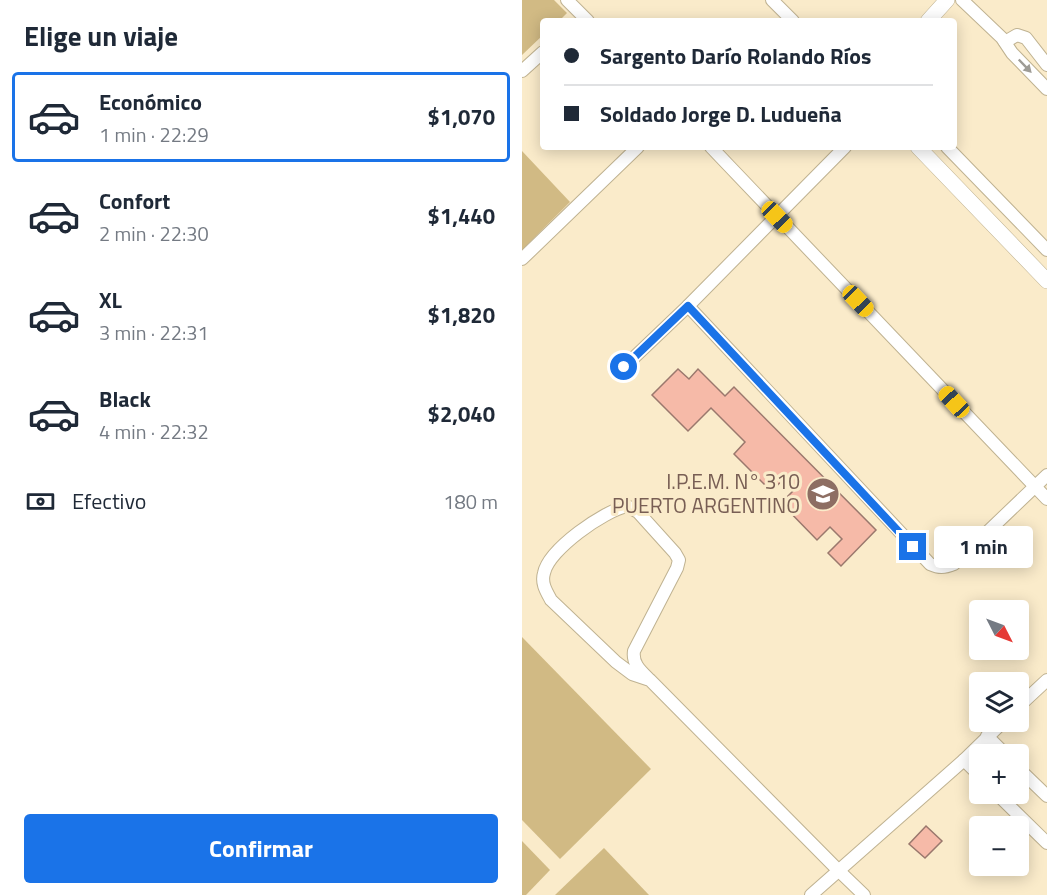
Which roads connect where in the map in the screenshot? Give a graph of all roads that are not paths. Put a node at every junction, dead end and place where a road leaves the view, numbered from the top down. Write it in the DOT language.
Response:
graph roads {
  1 [pos="567,0"];
  2 [pos="772,0"];
  3 [pos="947,0"];
  4 [pos="962,0"];
  5 [pos="581,18"];
  6 [pos="790,18"];
  7 [pos="931,18"];
  8 [pos="1005,42"];
  9 [pos="540,55"];
  10 [pos="1047,65"];
  11 [pos="522,72"];
  12 [pos="1047,89"];
  13 [pos="635,150"];
  14 [pos="714,150"];
  15 [pos="842,150"];
  16 [pos="923,150"];
  17 [pos="950,150"];
  18 [pos="777,217"];
  19 [pos="1047,250"];
  20 [pos="522,259"];
  21 [pos="1047,281"];
  22 [pos="688,306"];
  23 [pos="624,367"];
  24 [pos="1047,475"];
  25 [pos="1035,487"];
  26 [pos="1047,500"];
  27 [pos="650,680"];
  28 [pos="1047,680"];
  29 [pos="1029,697"];
  30 [pos="992,732"];
  31 [pos="987,736"];
  32 [pos="995,744"];
  33 [pos="964,760"];
  34 [pos="969,765"];
  35 [pos="1029,779"];
  36 [pos="1047,796"];
  37 [pos="1007,804"];
  38 [pos="1047,843"];
  39 [pos="838,870"];
  40 [pos="811,895"];
  41 [pos="864,895"];
  1 -- 5 [label="street"];
  2 -- 6 [label="street"];
  3 -- 7 [label="street"];
  4 -- 8 [label="street"];
  8 -- 10 [label="street"];
  8 -- 12 [label="street, one-way"];
  9 -- 11 [label="street"];
  13 -- 20 [label="street"];
  14 -- 18 [label="street"];
  15 -- 18 [label="street"];
  16 -- 21 [label="street"];
  17 -- 19 [label="street"];
  18 -- 22 [label="street"];
  18 -- 25 [label="street"];
  22 -- 23 [label="street"];
  22 -- 25 [label="street"];
  24 -- 25 [label="street"];
  25 -- 26 [label="street"];
  27 -- 27 [label="street"];
  27 -- 39 [label="street"];
  28 -- 29 [label="street"];
  30 -- 31 [label="street"];
  31 -- 32 [label="street"];
  31 -- 33 [label="street"];
  33 -- 34 [label="street"];
  33 -- 39 [label="street"];
  35 -- 36 [label="street"];
  37 -- 38 [label="street"];
  39 -- 40 [label="street"];
  39 -- 41 [label="street"];
}
